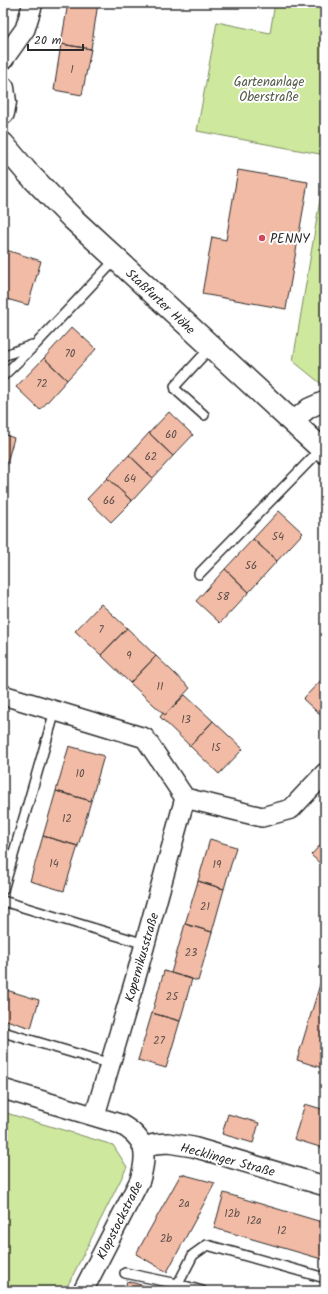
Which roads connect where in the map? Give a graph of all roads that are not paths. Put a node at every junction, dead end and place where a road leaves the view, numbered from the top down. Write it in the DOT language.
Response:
graph roads {
  1 [pos="33,3"];
  2 [pos="3,60"];
  3 [pos="3,88"];
  4 [pos="3,113"];
  5 [pos="3,144"];
  6 [pos="116,258"];
  7 [pos="36,344"];
  8 [pos="211,348"];
  9 [pos="3,356"];
  10 [pos="3,376"];
  11 [pos="325,401"];
  12 [pos="204,415"];
  13 [pos="292,422"];
  14 [pos="323,451"];
  15 [pos="200,574"];
  16 [pos="3,695"];
  17 [pos="56,711"];
  18 [pos="325,773"];
  19 [pos="185,798"];
  20 [pos="3,890"];
  21 [pos="3,901"];
  22 [pos="145,944"];
  23 [pos="3,1032"];
  24 [pos="111,1064"];
  25 [pos="3,1089"];
  26 [pos="95,1115"];
  27 [pos="143,1147"];
  28 [pos="325,1186"];
  29 [pos="125,1273"];
  30 [pos="325,1278"];
  31 [pos="177,1287"];
  32 [pos="83,1291"];
  33 [pos="202,1291"];
  1 -- 2 [label="street"];
  3 -- 4 [label="main road"];
  5 -- 6 [label="main road, Staßfurter Höhe"];
  6 -- 7 [label="lane"];
  6 -- 8 [label="main road, Staßfurter Höhe"];
  7 -- 9 [label="lane"];
  7 -- 10 [label="lane"];
  8 -- 12 [label="lane"];
  8 -- 13 [label="main road, Staßfurter Höhe"];
  11 -- 13 [label="street"];
  13 -- 14 [label="main road, Staßfurter Höhe"];
  14 -- 15 [label="lane"];
  16 -- 17 [label="street"];
  17 -- 19 [label="street"];
  17 -- 20 [label="lane"];
  18 -- 19 [label="street"];
  19 -- 22 [label="street, Kopernikusstraße"];
  21 -- 22 [label="lane"];
  22 -- 24 [label="street, Kopernikusstraße"];
  23 -- 24 [label="lane"];
  24 -- 26 [label="street, Kopernikusstraße"];
  25 -- 26 [label="street"];
  26 -- 27 [label="street"];
  27 -- 28 [label="street, Hecklinger Straße"];
  27 -- 32 [label="street, Klopstockstraße"];
  29 -- 31 [label="lane"];
  30 -- 31 [label="lane"];
  31 -- 33 [label="lane"];
}
